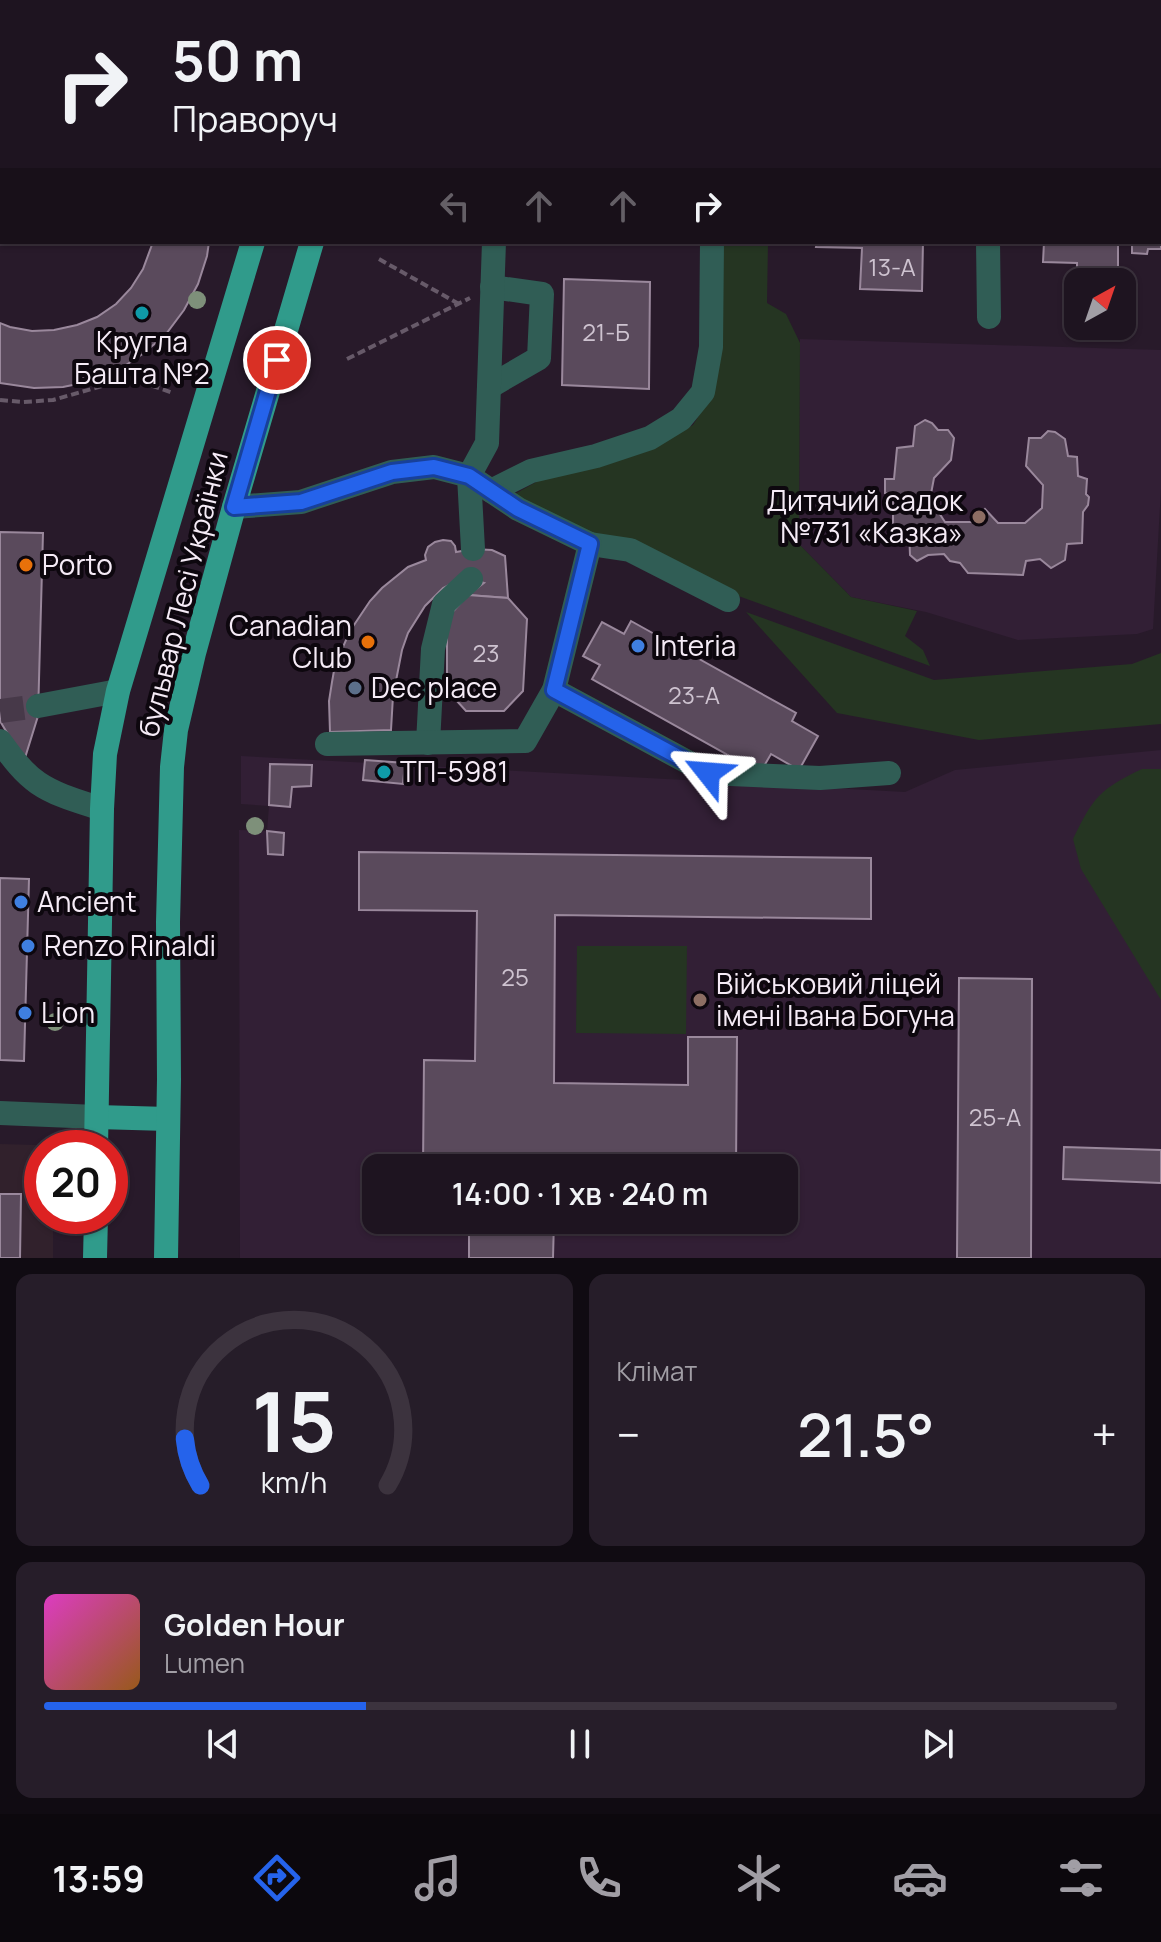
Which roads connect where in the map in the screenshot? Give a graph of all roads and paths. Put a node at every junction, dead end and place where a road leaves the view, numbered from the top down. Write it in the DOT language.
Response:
graph roads {
  1 [pos="252,244"];
  2 [pos="311,244"];
  3 [pos="494,244"];
  4 [pos="712,244"];
  5 [pos="988,244"];
  6 [pos="379,259"];
  7 [pos="492,287"];
  8 [pos="459,304"];
  9 [pos="989,317"];
  10 [pos="347,359"];
  11 [pos="489,387"];
  12 [pos="173,393"];
  13 [pos="0,400"];
  14 [pos="469,476"];
  15 [pos="491,491"];
  16 [pos="234,507"];
  17 [pos="590,544"];
  18 [pos="473,549"];
  19 [pos="471,579"];
  20 [pos="728,600"];
  21 [pos="554,690"];
  22 [pos="118,691"];
  23 [pos="38,706"];
  24 [pos="0,741"];
  25 [pos="428,743"];
  26 [pos="327,744"];
  27 [pos="889,773"];
  28 [pos="102,809"];
  29 [pos="0,1113"];
  30 [pos="97,1117"];
  31 [pos="168,1119"];
  32 [pos="97,1130"];
  33 [pos="96,1234"];
  34 [pos="95,1258"];
  35 [pos="166,1258"];
  1 -- 22 [label="main road, бульвар Лесі Українки"];
  2 -- 16 [label="main road, бульвар Лесі Українки"];
  3 -- 7 [label="street"];
  4 -- 15 [label="street"];
  5 -- 9 [label="street"];
  6 -- 8 [label="path"];
  7 -- 8 [label="path"];
  7 -- 11 [label="street"];
  7 -- 11 [label="street"];
  8 -- 10 [label="path"];
  11 -- 14 [label="street"];
  12 -- 13 [label="path"];
  14 -- 15 [label="street"];
  14 -- 16 [label="street"];
  14 -- 18 [label="street"];
  15 -- 17 [label="street"];
  16 -- 31 [label="main road, бульвар Лесі Українки"];
  17 -- 20 [label="street"];
  17 -- 21 [label="street"];
  19 -- 25 [label="street"];
  21 -- 25 [label="street"];
  21 -- 27 [label="street"];
  22 -- 23 [label="street"];
  22 -- 28 [label="main road, бульвар Лесі Українки"];
  24 -- 28 [label="street"];
  25 -- 26 [label="street"];
  28 -- 30 [label="main road, бульвар Лесі Українки"];
  29 -- 30 [label="street"];
  30 -- 31 [label="main road"];
  30 -- 32 [label="main road, бульвар Лесі Українки"];
  31 -- 35 [label="main road, бульвар Лесі Українки"];
  33 -- 34 [label="main road"];
}
